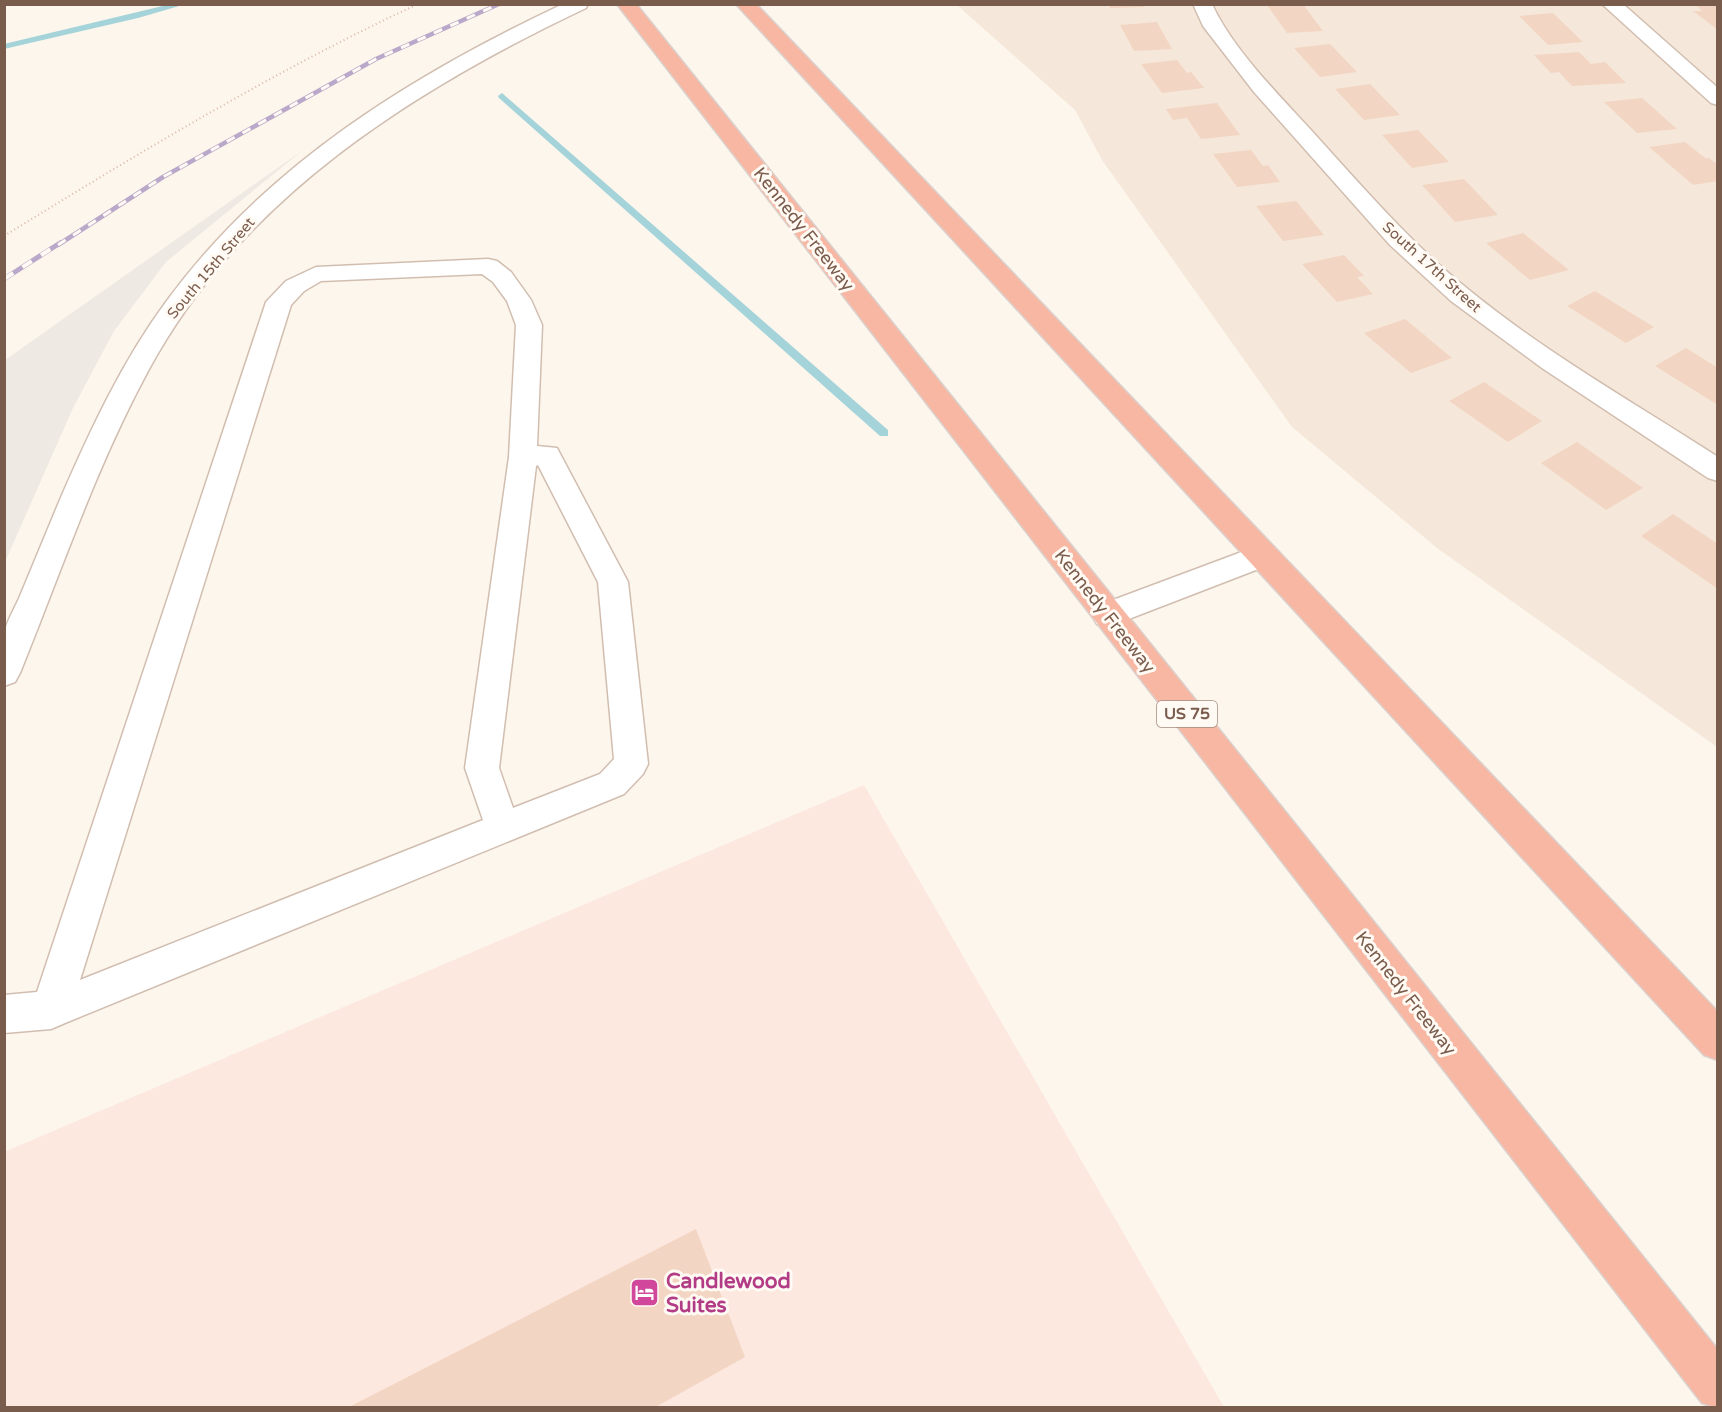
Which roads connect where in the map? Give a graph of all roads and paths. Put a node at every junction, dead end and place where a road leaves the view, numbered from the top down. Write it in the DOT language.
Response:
graph roads {
  1 [pos="418,4"];
  2 [pos="579,4"];
  3 [pos="626,4"];
  4 [pos="1202,4"];
  5 [pos="1611,4"];
  6 [pos="753,13"];
  7 [pos="1718,99"];
  8 [pos="4,236"];
  9 [pos="523,457"];
  10 [pos="1718,471"];
  11 [pos="1263,555"];
  12 [pos="1108,615"];
  13 [pos="4,673"];
  14 [pos="503,828"];
  15 [pos="51,1010"];
  16 [pos="4,1014"];
  17 [pos="1718,1041"];
  18 [pos="1718,1388"];
  1 -- 8 [label="path"];
  2 -- 13 [label="street, South 15th Street"];
  3 -- 12 [label="highway, Kennedy Freeway / US 75"];
  4 -- 10 [label="street, South 17th Street"];
  5 -- 7 [label="street"];
  6 -- 11 [label="highway"];
  9 -- 14 [label="street"];
  9 -- 14 [label="street"];
  9 -- 15 [label="street"];
  11 -- 12 [label="street"];
  11 -- 17 [label="highway"];
  12 -- 18 [label="highway, Kennedy Freeway / US 75"];
  14 -- 15 [label="street"];
  15 -- 16 [label="street"];
}
